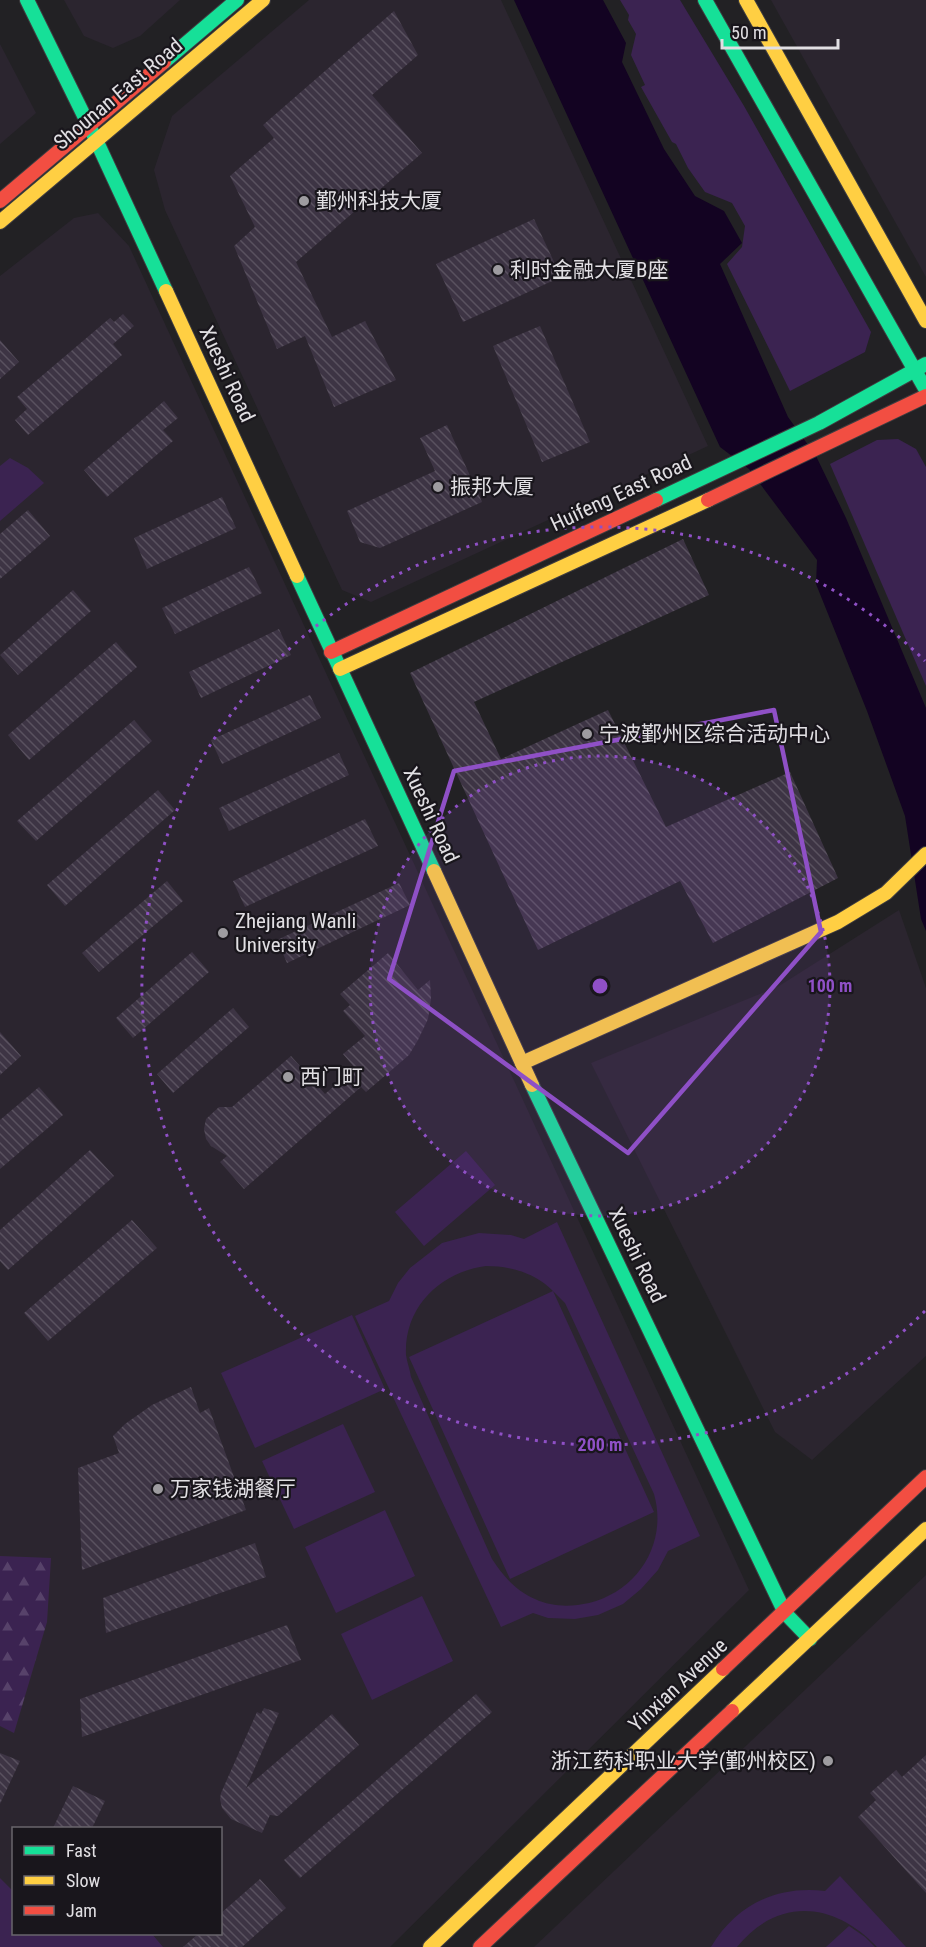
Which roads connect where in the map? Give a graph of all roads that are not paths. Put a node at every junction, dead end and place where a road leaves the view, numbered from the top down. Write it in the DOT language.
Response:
graph roads {
  1 [pos="27,0"];
  2 [pos="237,0"];
  3 [pos="263,0"];
  4 [pos="705,0"];
  5 [pos="746,0"];
  6 [pos="89,126"];
  7 [pos="96,140"];
  8 [pos="0,201"];
  9 [pos="0,222"];
  10 [pos="926,321"];
  11 [pos="920,367"];
  12 [pos="926,390"];
  13 [pos="926,396"];
  14 [pos="331,652"];
  15 [pos="340,669"];
  16 [pos="926,854"];
  17 [pos="522,1063"];
  18 [pos="926,1477"];
  19 [pos="926,1529"];
  20 [pos="785,1613"];
  21 [pos="810,1639"];
  22 [pos="430,1947"];
  23 [pos="480,1947"];
  1 -- 6 [label="street, Xueshi Road"];
  2 -- 6 [label="street, Shounan East Road"];
  3 -- 7 [label="street, Shounan East Road"];
  4 -- 11 [label="street"];
  5 -- 10 [label="street"];
  6 -- 7 [label="street, Xueshi Road"];
  6 -- 8 [label="street, Shounan East Road"];
  7 -- 9 [label="street, Shounan East Road"];
  7 -- 14 [label="street, Xueshi Road"];
  11 -- 12 [label="street"];
  11 -- 14 [label="street, Huifeng East Road"];
  13 -- 15 [label="street, Huifeng East Road"];
  14 -- 15 [label="street, Xueshi Road"];
  15 -- 17 [label="street, Xueshi Road"];
  16 -- 17 [label="street"];
  17 -- 20 [label="street, Xueshi Road"];
  18 -- 20 [label="street, Yinxian Avenue"];
  19 -- 21 [label="street"];
  20 -- 21 [label="street, Xueshi Road"];
  20 -- 22 [label="street, Yinxian Avenue"];
  21 -- 23 [label="street"];
}
